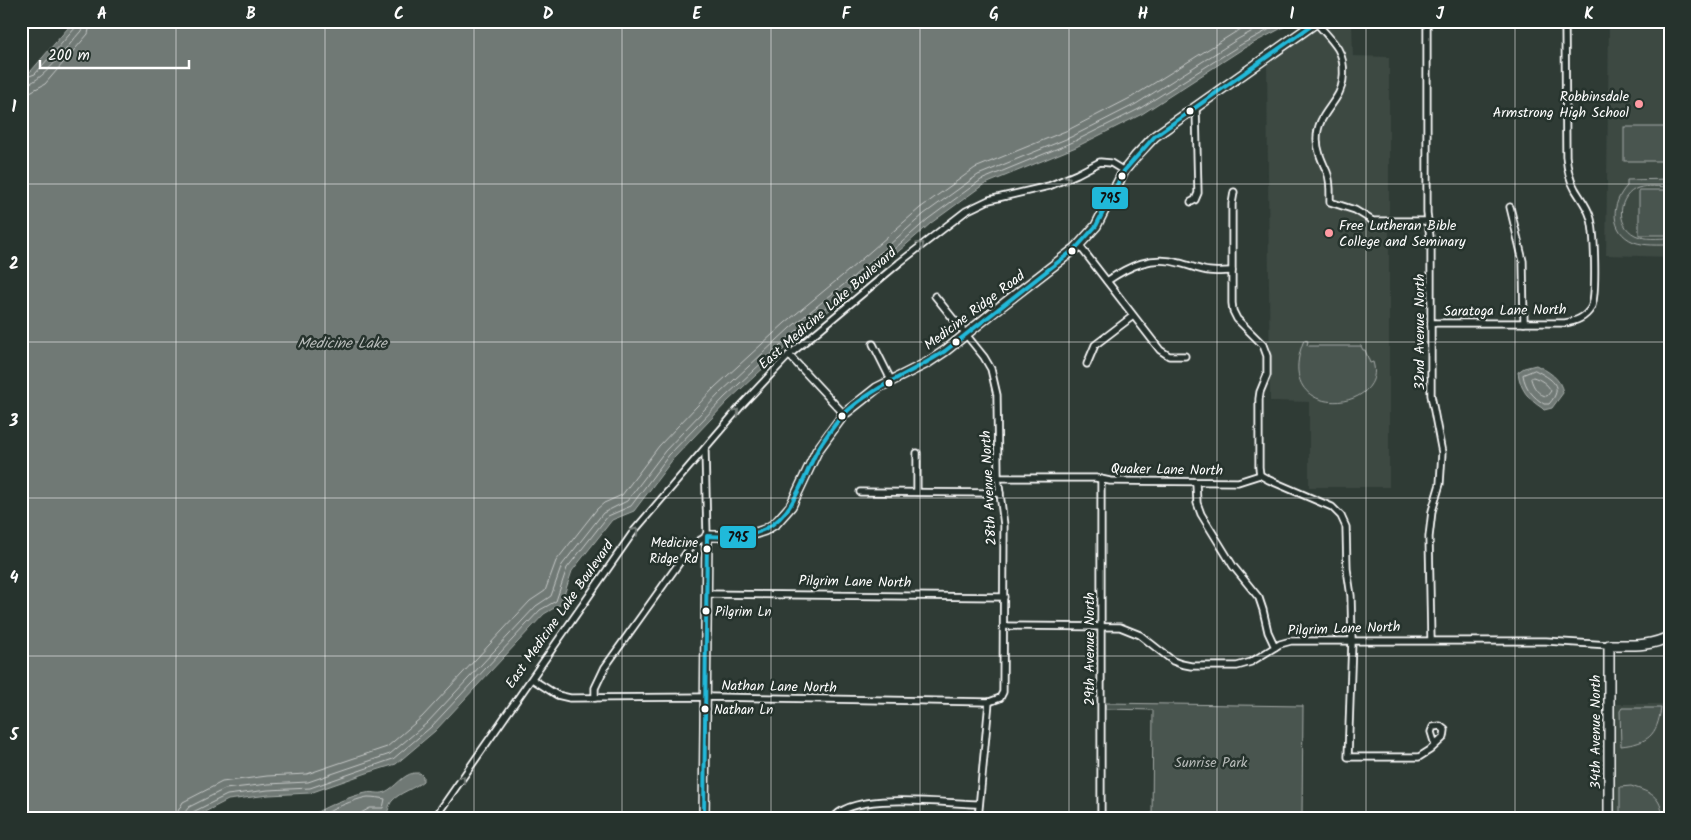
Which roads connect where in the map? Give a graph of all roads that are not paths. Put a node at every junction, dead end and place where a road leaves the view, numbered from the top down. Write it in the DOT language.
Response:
graph roads {
  1 [pos="1428,21"];
  2 [pos="1565,21"];
  3 [pos="1317,22"];
  4 [pos="1196,108"];
  5 [pos="1124,171"];
  6 [pos="1234,192"];
  7 [pos="1191,202"];
  8 [pos="1510,207"];
  9 [pos="1428,221"];
  10 [pos="1079,245"];
  11 [pos="1232,271"];
  12 [pos="1107,281"];
  13 [pos="935,296"];
  14 [pos="1133,316"];
  15 [pos="1431,323"];
  16 [pos="1524,323"];
  17 [pos="967,334"];
  18 [pos="873,344"];
  19 [pos="790,355"];
  20 [pos="1185,356"];
  21 [pos="1087,364"];
  22 [pos="891,380"];
  23 [pos="844,414"];
  24 [pos="705,449"];
  25 [pos="918,453"];
  26 [pos="1260,475"];
  27 [pos="998,478"];
  28 [pos="1101,479"];
  29 [pos="1196,483"];
  30 [pos="860,492"];
  31 [pos="917,492"];
  32 [pos="1000,493"];
  33 [pos="707,536"];
  34 [pos="706,594"];
  35 [pos="1004,596"];
  36 [pos="1004,626"];
  37 [pos="1101,627"];
  38 [pos="1670,636"];
  39 [pos="1430,640"];
  40 [pos="1352,641"];
  41 [pos="1609,645"];
  42 [pos="1275,647"];
  43 [pos="532,679"];
  44 [pos="595,698"];
  45 [pos="705,698"];
  46 [pos="1000,698"];
  47 [pos="989,702"];
  48 [pos="1435,745"];
  49 [pos="979,804"];
  50 [pos="434,819"];
  51 [pos="704,819"];
  52 [pos="833,819"];
  53 [pos="978,819"];
  54 [pos="1101,819"];
  55 [pos="1609,819"];
  1 -- 9 [label="street, 32nd Avenue North"];
  2 -- 16 [label="street, Saratoga Lane North"];
  3 -- 4 [label="street"];
  3 -- 9 [label="street"];
  4 -- 5 [label="street"];
  4 -- 7 [label="street"];
  5 -- 10 [label="street, Medicine Ridge Road"];
  19 -- 5 [label="street, East Medicine Lake Boulevard, one-way"];
  6 -- 11 [label="street"];
  8 -- 16 [label="street"];
  9 -- 15 [label="street, 32nd Avenue North"];
  10 -- 12 [label="street"];
  10 -- 17 [label="street, Medicine Ridge Road"];
  11 -- 12 [label="street"];
  11 -- 26 [label="street"];
  12 -- 14 [label="street"];
  13 -- 17 [label="street, 28th Avenue North"];
  14 -- 20 [label="street"];
  14 -- 21 [label="street"];
  15 -- 16 [label="street, Saratoga Lane North"];
  15 -- 39 [label="street, 32nd Avenue North"];
  17 -- 22 [label="street, Medicine Ridge Road"];
  17 -- 27 [label="street, 28th Avenue North"];
  18 -- 22 [label="street"];
  19 -- 23 [label="street"];
  24 -- 19 [label="street, East Medicine Lake Boulevard, one-way"];
  22 -- 23 [label="street, Medicine Ridge Road"];
  23 -- 33 [label="street, Medicine Ridge Road"];
  24 -- 33 [label="street"];
  43 -- 24 [label="street, East Medicine Lake Boulevard, one-way"];
  25 -- 31 [label="street"];
  26 -- 29 [label="street, Quaker Lane North"];
  26 -- 40 [label="street"];
  27 -- 28 [label="street, Quaker Lane North"];
  27 -- 32 [label="street, 28th Avenue North"];
  28 -- 29 [label="street, Quaker Lane North"];
  28 -- 37 [label="street, 29th Avenue North"];
  29 -- 42 [label="street"];
  30 -- 31 [label="street"];
  31 -- 32 [label="street"];
  32 -- 35 [label="street, 28th Avenue North"];
  33 -- 34 [label="street"];
  33 -- 44 [label="street"];
  34 -- 35 [label="street, Pilgrim Lane North"];
  34 -- 45 [label="street"];
  35 -- 36 [label="street, 28th Avenue North"];
  36 -- 37 [label="street, Pilgrim Lane North"];
  36 -- 46 [label="street, 28th Avenue North"];
  37 -- 42 [label="street, Pilgrim Lane North"];
  37 -- 54 [label="street, 29th Avenue North"];
  38 -- 41 [label="street, Pilgrim Lane North"];
  39 -- 40 [label="street, Pilgrim Lane North"];
  39 -- 41 [label="street, Pilgrim Lane North"];
  40 -- 42 [label="street, Pilgrim Lane North"];
  40 -- 48 [label="street"];
  41 -- 55 [label="street, 34th Avenue North"];
  43 -- 44 [label="street, Nathan Lane North"];
  50 -- 43 [label="street, East Medicine Lake Boulevard, one-way"];
  44 -- 45 [label="street, Nathan Lane North"];
  45 -- 47 [label="street, Nathan Lane North"];
  45 -- 51 [label="street"];
  46 -- 47 [label="street, Nathan Lane North"];
  47 -- 49 [label="street"];
  49 -- 52 [label="street"];
  49 -- 53 [label="street"];
}
